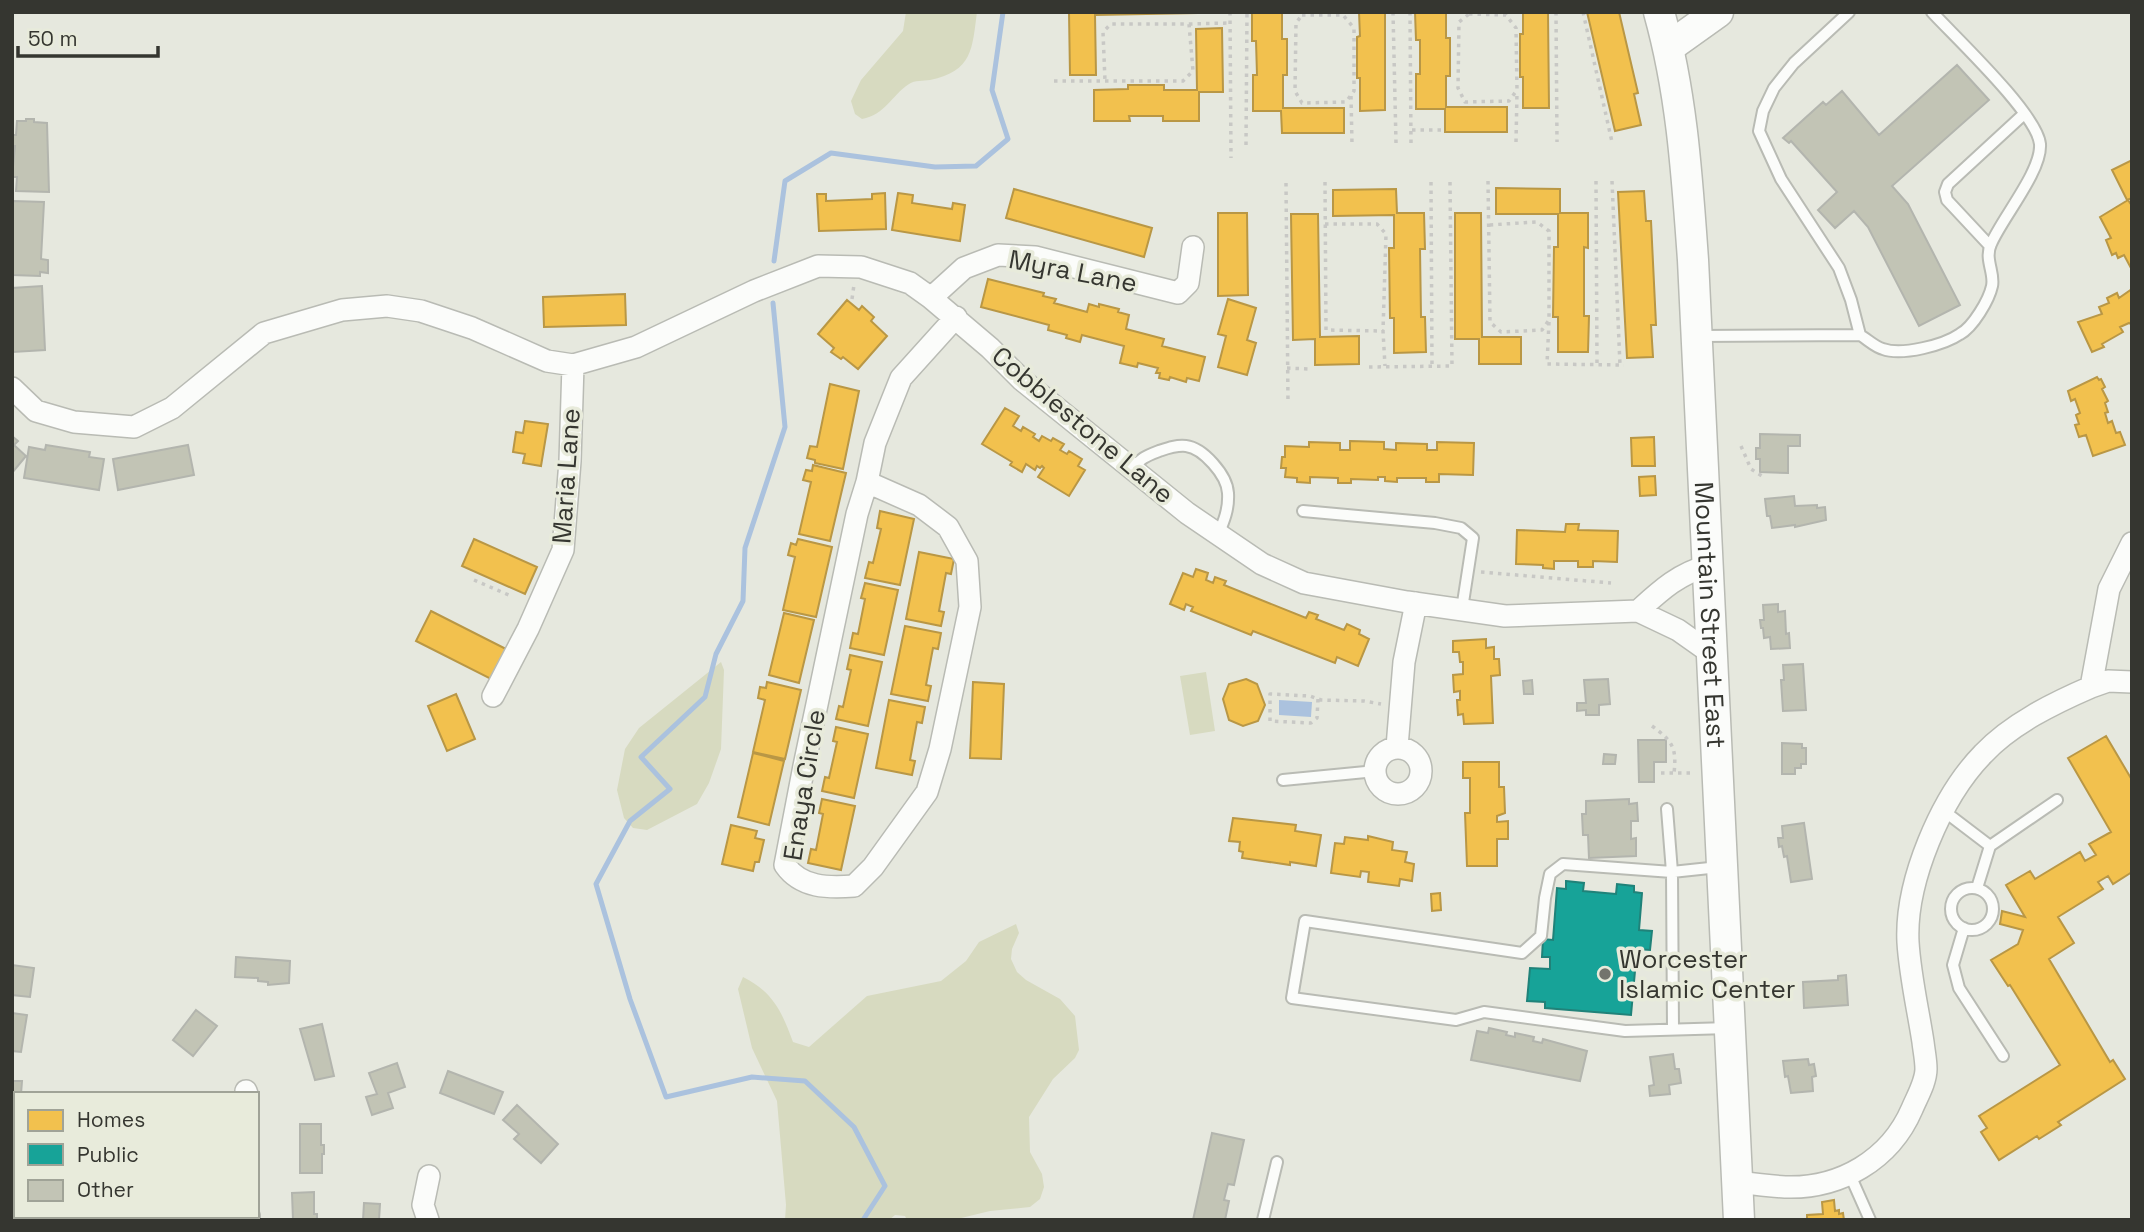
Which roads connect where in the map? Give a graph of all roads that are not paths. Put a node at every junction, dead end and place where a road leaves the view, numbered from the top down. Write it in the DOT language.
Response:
graph roads {
  1 [pos="1659,12"];
  2 [pos="1718,12"];
  3 [pos="1849,12"];
  4 [pos="1932,12"];
  5 [pos="1669,47"];
  6 [pos="2024,114"];
  7 [pos="1990,246"];
  8 [pos="1193,247"];
  9 [pos="931,298"];
  10 [pos="956,317"];
  11 [pos="1860,335"];
  12 [pos="1698,336"];
  13 [pos="573,365"];
  14 [pos="12,388"];
  15 [pos="1133,470"];
  16 [pos="867,482"];
  17 [pos="1303,511"];
  18 [pos="1218,536"];
  19 [pos="2132,544"];
  20 [pos="1708,566"];
  21 [pos="1416,603"];
  22 [pos="1462,610"];
  23 [pos="1638,611"];
  24 [pos="1712,654"];
  25 [pos="2132,682"];
  26 [pos="2091,687"];
  27 [pos="494,696"];
  28 [pos="1397,747"];
  29 [pos="1376,771"];
  30 [pos="1283,780"];
  31 [pos="2057,800"];
  32 [pos="1667,809"];
  33 [pos="1944,811"];
  34 [pos="1990,846"];
  35 [pos="1723,867"];
  36 [pos="1672,872"];
  37 [pos="1977,888"];
  38 [pos="1964,928"];
  39 [pos="1729,1028"];
  40 [pos="1673,1029"];
  41 [pos="2003,1056"];
  42 [pos="1277,1162"];
  43 [pos="1850,1175"];
  44 [pos="429,1176"];
  45 [pos="1737,1182"];
  46 [pos="428,1220"];
  47 [pos="1262,1220"];
  48 [pos="1739,1220"];
  49 [pos="1870,1220"];
  1 -- 5 [label="main road, Mountain Street East"];
  2 -- 5 [label="main road"];
  3 -- 11 [label="lane"];
  4 -- 6 [label="lane"];
  5 -- 12 [label="main road, Mountain Street East"];
  6 -- 7 [label="lane"];
  6 -- 7 [label="lane"];
  7 -- 11 [label="lane"];
  8 -- 9 [label="street, Myra Lane"];
  9 -- 10 [label="street, Cobblestone Lane"];
  9 -- 13 [label="street, Cobblestone Lane"];
  10 -- 15 [label="street, Cobblestone Lane"];
  10 -- 16 [label="street, Enaya Circle"];
  11 -- 12 [label="lane"];
  12 -- 20 [label="main road, Mountain Street East"];
  13 -- 14 [label="street, Cobblestone Lane"];
  13 -- 27 [label="street, Maria Lane"];
  15 -- 18 [label="street, Cobblestone Lane"];
  15 -- 18 [label="lane"];
  16 -- 16 [label="street, Enaya Circle"];
  17 -- 22 [label="lane"];
  18 -- 21 [label="street, Cobblestone Lane"];
  19 -- 26 [label="street"];
  20 -- 23 [label="street"];
  20 -- 24 [label="main road, Mountain Street East"];
  21 -- 22 [label="street, Cobblestone Lane"];
  21 -- 28 [label="street"];
  22 -- 23 [label="street, Cobblestone Lane"];
  23 -- 24 [label="street, Cobblestone Lane"];
  24 -- 35 [label="main road, Mountain Street East"];
  25 -- 26 [label="street"];
  26 -- 33 [label="street"];
  28 -- 29 [label="street"];
  28 -- 29 [label="street"];
  29 -- 30 [label="lane"];
  31 -- 34 [label="lane"];
  32 -- 36 [label="lane"];
  33 -- 34 [label="lane"];
  33 -- 43 [label="street"];
  34 -- 37 [label="lane"];
  35 -- 36 [label="lane"];
  35 -- 39 [label="main road, Mountain Street East"];
  36 -- 40 [label="lane"];
  36 -- 40 [label="lane"];
  37 -- 38 [label="lane"];
  37 -- 38 [label="lane"];
  38 -- 41 [label="lane"];
  39 -- 40 [label="lane"];
  39 -- 45 [label="main road, Mountain Street East"];
  42 -- 47 [label="lane"];
  43 -- 45 [label="street"];
  43 -- 49 [label="lane"];
  44 -- 46 [label="street"];
  45 -- 48 [label="main road, Mountain Street East"];
}
